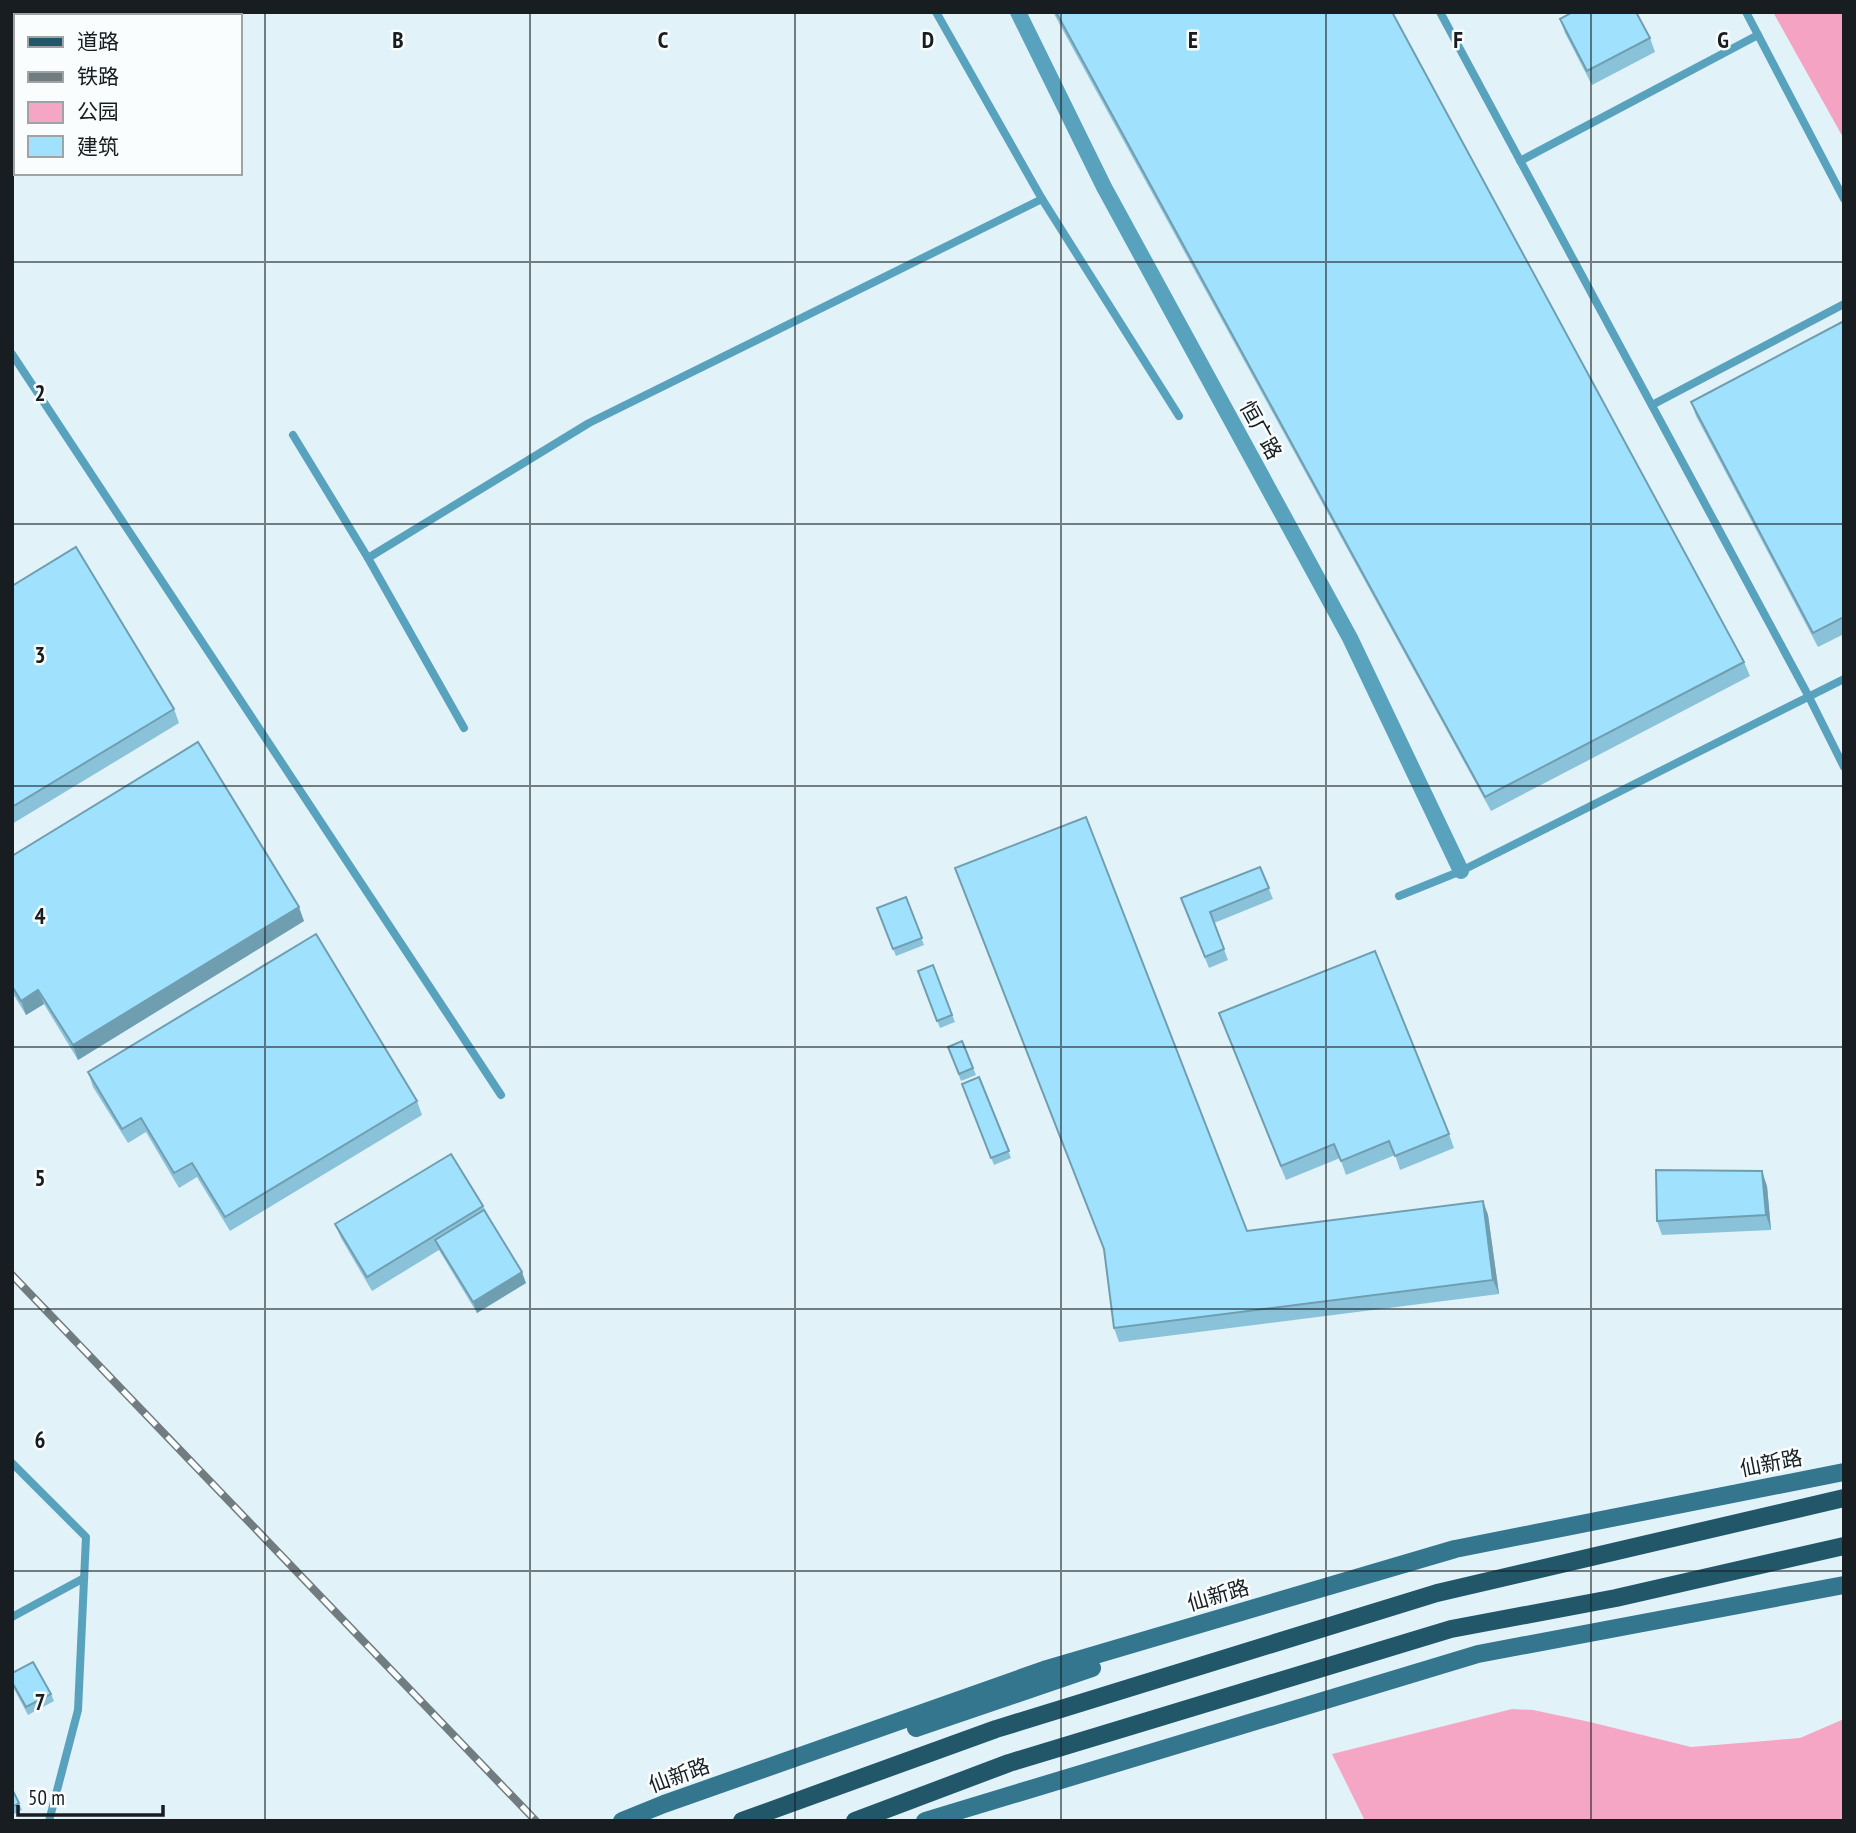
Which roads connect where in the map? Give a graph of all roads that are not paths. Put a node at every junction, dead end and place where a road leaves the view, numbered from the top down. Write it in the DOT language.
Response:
graph roads {
  1 [pos="936,12"];
  2 [pos="1018,12"];
  3 [pos="1440,12"];
  4 [pos="1746,12"];
  5 [pos="1758,35"];
  6 [pos="1520,161"];
  7 [pos="1042,199"];
  8 [pos="1844,199"];
  9 [pos="1844,304"];
  10 [pos="12,355"];
  11 [pos="1652,405"];
  12 [pos="1179,416"];
  13 [pos="293,435"];
  14 [pos="368,558"];
  15 [pos="1844,678"];
  16 [pos="1809,696"];
  17 [pos="464,728"];
  18 [pos="1844,768"];
  19 [pos="1461,871"];
  20 [pos="1398,896"];
  21 [pos="501,1095"];
  22 [pos="12,1463"];
  23 [pos="1844,1474"];
  24 [pos="1844,1498"];
  25 [pos="1844,1546"];
  26 [pos="84,1578"];
  27 [pos="1844,1586"];
  28 [pos="12,1617"];
  29 [pos="50,1821"];
  30 [pos="622,1821"];
  31 [pos="655,1821"];
  32 [pos="741,1821"];
  33 [pos="855,1821"];
  34 [pos="925,1821"];
  35 [pos="960,1821"];
  1 -- 7 [label="lane"];
  2 -- 19 [label="street, 恒广路"];
  3 -- 6 [label="lane"];
  4 -- 5 [label="lane"];
  5 -- 6 [label="lane"];
  5 -- 8 [label="lane"];
  6 -- 11 [label="lane"];
  7 -- 12 [label="lane"];
  7 -- 14 [label="lane"];
  9 -- 11 [label="lane"];
  10 -- 21 [label="lane"];
  11 -- 16 [label="lane"];
  13 -- 14 [label="lane"];
  14 -- 17 [label="lane"];
  15 -- 16 [label="lane"];
  16 -- 18 [label="lane"];
  16 -- 19 [label="lane"];
  19 -- 20 [label="lane"];
  22 -- 26 [label="lane"];
  23 -- 30 [label="main road, 仙新路"];
  23 -- 31 [label="main road, 仙新路"];
  24 -- 32 [label="main road"];
  25 -- 33 [label="main road"];
  26 -- 28 [label="lane"];
  26 -- 29 [label="lane"];
  27 -- 34 [label="main road"];
  27 -- 35 [label="main road"];
}
